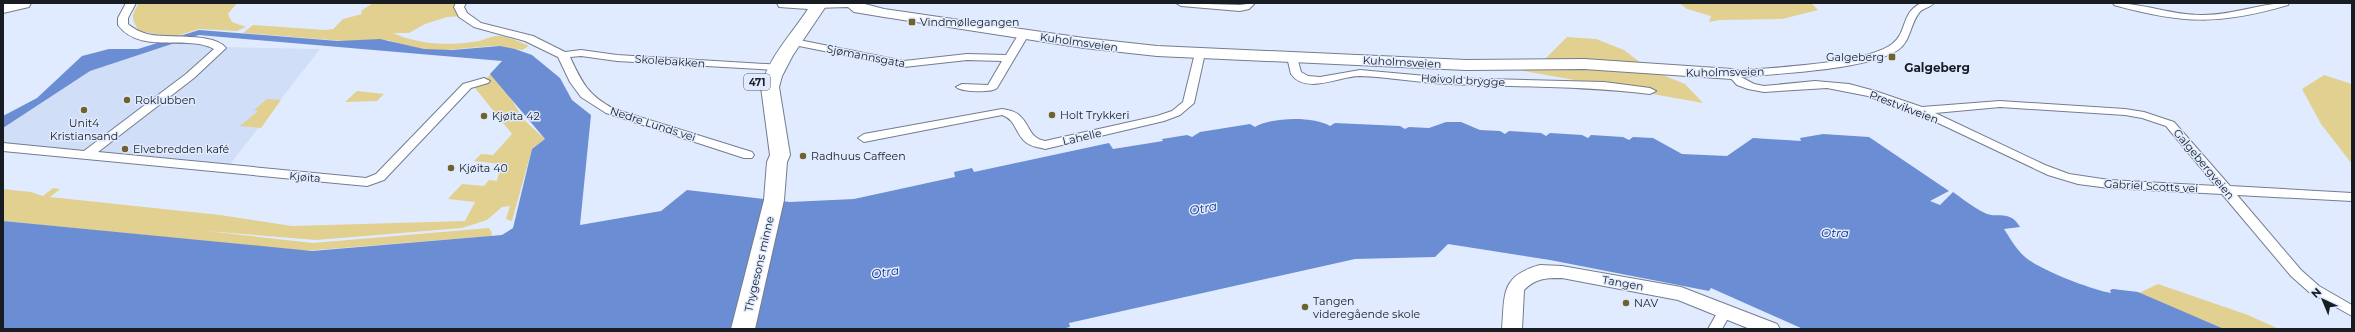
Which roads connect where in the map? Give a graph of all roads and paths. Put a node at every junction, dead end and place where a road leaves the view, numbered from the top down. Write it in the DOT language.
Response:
graph roads {
  1 [pos="22,3"];
  2 [pos="462,3"];
  3 [pos="785,3"];
  4 [pos="850,3"];
  5 [pos="1181,3"];
  6 [pos="1250,3"];
  7 [pos="1929,3"];
  8 [pos="2118,3"];
  9 [pos="2284,3"];
  10 [pos="131,4"];
  11 [pos="812,4"];
  12 [pos="3,7"];
  13 [pos="1024,34"];
  14 [pos="794,42"];
  15 [pos="1200,53"];
  16 [pos="563,55"];
  17 [pos="1292,57"];
  18 [pos="1009,58"];
  19 [pos="771,67"];
  20 [pos="1732,74"];
  21 [pos="484,81"];
  22 [pos="962,87"];
  23 [pos="1650,91"];
  24 [pos="1918,111"];
  25 [pos="864,138"];
  26 [pos="3,147"];
  27 [pos="87,155"];
  28 [pos="748,155"];
  29 [pos="2070,179"];
  30 [pos="2226,191"];
  31 [pos="2352,197"];
  32 [pos="1725,311"];
  33 [pos="2352,311"];
  34 [pos="743,329"];
  35 [pos="1512,329"];
  36 [pos="1714,329"];
  37 [pos="1770,329"];
  1 -- 12 [label="highway"];
  2 -- 16 [label="street"];
  3 -- 11 [label="main road"];
  4 -- 11 [label="street, Kuholmsveien"];
  4 -- 13 [label="street, Kuholmsveien"];
  5 -- 6 [label="street"];
  7 -- 20 [label="street, Kuholmsveien"];
  8 -- 9 [label="street"];
  10 -- 27 [label="street"];
  11 -- 14 [label="main road, 471"];
  11 -- 19 [label="main road, 471"];
  13 -- 15 [label="street, Kuholmsveien"];
  13 -- 18 [label="street"];
  14 -- 18 [label="street, Sjømannsgata"];
  14 -- 19 [label="main road, 471"];
  15 -- 17 [label="street, Kuholmsveien"];
  15 -- 25 [label="street, Lahelle"];
  16 -- 19 [label="street, Skolebakken"];
  16 -- 28 [label="street, Nedre Lunds vei"];
  17 -- 20 [label="street, Kuholmsveien"];
  17 -- 23 [label="street, Høivold brygge"];
  18 -- 22 [label="street"];
  19 -- 34 [label="main road, Thygesons minne / 471"];
  20 -- 24 [label="street, Prestvikveien"];
  21 -- 27 [label="street, Kjøita"];
  24 -- 29 [label="street, Prestvikveien"];
  24 -- 30 [label="street, Galgebergveien"];
  26 -- 27 [label="street, Kjøita"];
  29 -- 30 [label="street, Gabriel Scotts vei"];
  30 -- 31 [label="street, Gabriel Scotts vei"];
  30 -- 33 [label="street, Galgebergveien"];
  32 -- 35 [label="street, Tangen"];
  32 -- 36 [label="street"];
  32 -- 37 [label="street, Tangen"];
}
